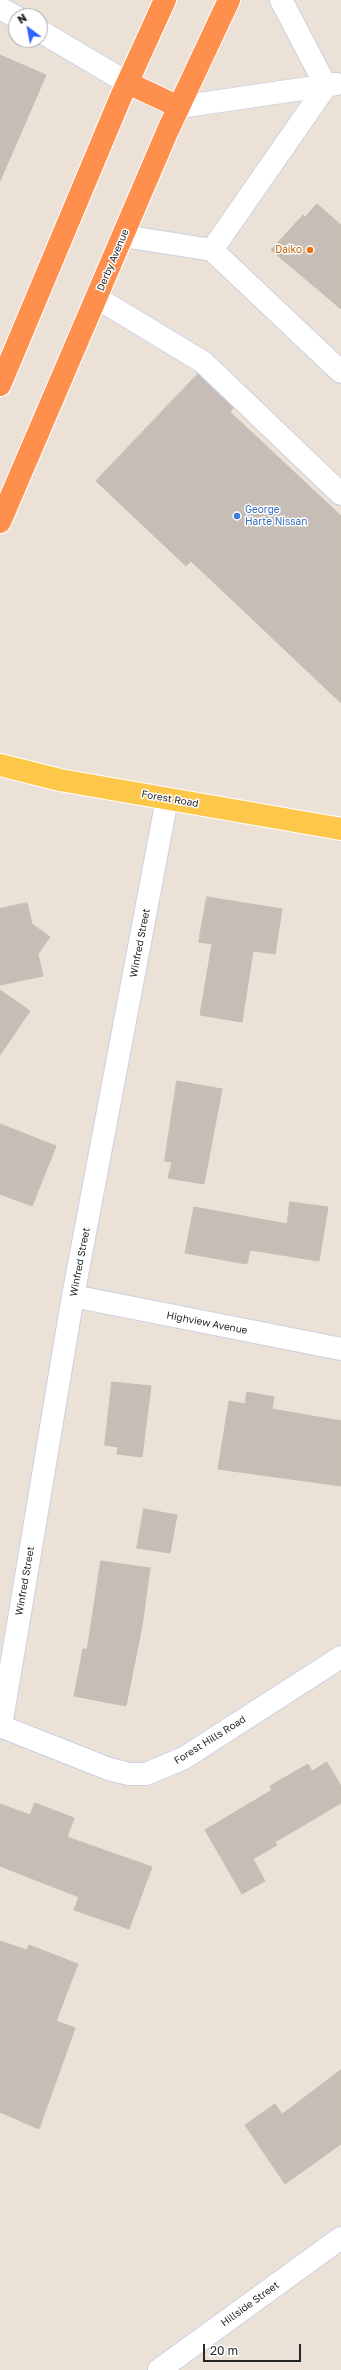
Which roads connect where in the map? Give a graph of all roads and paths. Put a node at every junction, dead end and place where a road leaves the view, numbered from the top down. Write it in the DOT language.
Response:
graph roads {
  1 [pos="165,0"];
  2 [pos="229,0"];
  3 [pos="281,0"];
  4 [pos="48,36"];
  5 [pos="128,83"];
  6 [pos="334,85"];
  7 [pos="179,107"];
  8 [pos="123,236"];
  9 [pos="212,250"];
  10 [pos="97,298"];
  11 [pos="341,372"];
  12 [pos="0,386"];
  13 [pos="341,494"];
  14 [pos="0,522"];
  15 [pos="0,765"];
  16 [pos="167,799"];
  17 [pos="341,829"];
  18 [pos="73,1296"];
  19 [pos="341,1349"];
  20 [pos="341,1657"];
  21 [pos="0,1726"];
  22 [pos="341,2238"];
  23 [pos="159,2370"];
  1 -- 5 [label="highway"];
  2 -- 7 [label="highway, Derby Avenue"];
  3 -- 6 [label="street"];
  4 -- 5 [label="street"];
  5 -- 7 [label="highway"];
  5 -- 12 [label="highway"];
  6 -- 7 [label="street"];
  6 -- 9 [label="street"];
  7 -- 8 [label="highway, Derby Avenue"];
  8 -- 9 [label="street"];
  8 -- 10 [label="highway, Derby Avenue"];
  9 -- 11 [label="street"];
  10 -- 13 [label="street"];
  10 -- 14 [label="highway, Derby Avenue"];
  15 -- 16 [label="main road, Forest Road"];
  16 -- 17 [label="main road, Forest Road"];
  16 -- 18 [label="street, Winfred Street"];
  18 -- 19 [label="street, Highview Avenue"];
  18 -- 21 [label="street, Winfred Street"];
  20 -- 21 [label="street, Forest Hills Road"];
  22 -- 23 [label="street, Hillside Street"];
}
